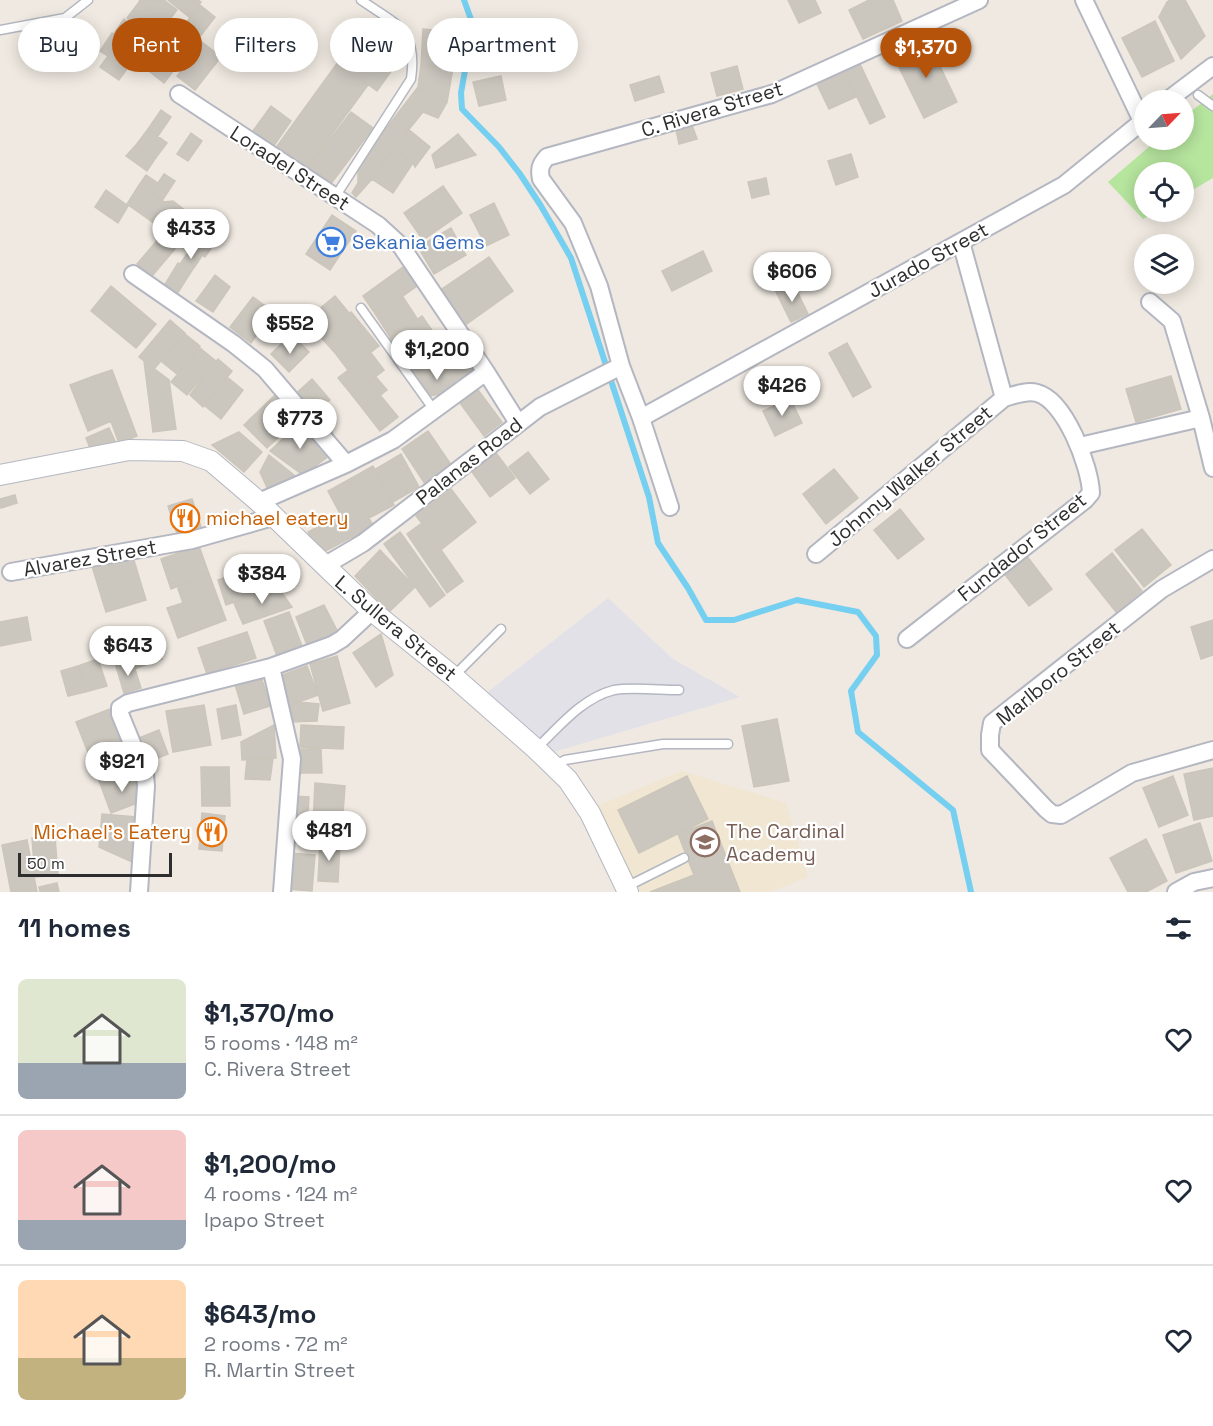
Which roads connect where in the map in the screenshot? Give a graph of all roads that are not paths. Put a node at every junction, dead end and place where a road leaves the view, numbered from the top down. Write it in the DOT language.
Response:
graph roads {
  1 [pos="88,0"];
  2 [pos="361,0"];
  3 [pos="979,0"];
  4 [pos="1084,0"];
  5 [pos="0,30"];
  6 [pos="1213,66"];
  7 [pos="1181,90"];
  8 [pos="179,94"];
  9 [pos="1198,95"];
  10 [pos="1134,103"];
  11 [pos="1213,106"];
  12 [pos="1134,128"];
  13 [pos="334,197"];
  14 [pos="961,242"];
  15 [pos="133,274"];
  16 [pos="1150,302"];
  17 [pos="361,308"];
  18 [pos="612,371"];
  19 [pos="486,372"];
  20 [pos="1004,398"];
  21 [pos="434,410"];
  22 [pos="641,418"];
  23 [pos="1201,418"];
  24 [pos="518,423"];
  25 [pos="1080,446"];
  26 [pos="346,464"];
  27 [pos="1213,468"];
  28 [pos="0,475"];
  29 [pos="258,502"];
  30 [pos="670,507"];
  31 [pos="273,517"];
  32 [pos="816,554"];
  33 [pos="1213,560"];
  34 [pos="324,566"];
  35 [pos="11,572"];
  36 [pos="372,610"];
  37 [pos="501,629"];
  38 [pos="907,639"];
  39 [pos="271,667"];
  40 [pos="454,677"];
  41 [pos="679,690"];
  42 [pos="728,744"];
  43 [pos="536,749"];
  44 [pos="1213,750"];
  45 [pos="553,766"];
  46 [pos="684,858"];
  47 [pos="1213,878"];
  48 [pos="626,890"];
  49 [pos="139,892"];
  50 [pos="282,892"];
  51 [pos="1176,892"];
  1 -- 5 [label="lane"];
  2 -- 13 [label="lane"];
  3 -- 18 [label="street, C. Rivera Street"];
  4 -- 10 [label="street"];
  6 -- 7 [label="street"];
  8 -- 13 [label="street, Loradel Street"];
  9 -- 11 [label="lane"];
  12 -- 14 [label="street, Jurado Street"];
  13 -- 19 [label="street, Loradel Street"];
  14 -- 20 [label="street"];
  14 -- 22 [label="street, Jurado Street"];
  15 -- 26 [label="street"];
  16 -- 23 [label="street"];
  17 -- 21 [label="lane"];
  18 -- 22 [label="street"];
  18 -- 24 [label="street, Palanas Road"];
  19 -- 21 [label="street"];
  19 -- 24 [label="street, Loradel Street"];
  20 -- 25 [label="street, Fundador Street"];
  20 -- 32 [label="street, Johnny Walker Street"];
  21 -- 26 [label="street"];
  22 -- 30 [label="street"];
  23 -- 25 [label="street"];
  23 -- 27 [label="street"];
  24 -- 34 [label="street, Palanas Road"];
  25 -- 38 [label="street, Fundador Street"];
  26 -- 29 [label="street"];
  28 -- 29 [label="street, L. Sullera Street"];
  29 -- 31 [label="street, L. Sullera Street"];
  31 -- 34 [label="street, L. Sullera Street"];
  31 -- 35 [label="street, Alvarez Street"];
  33 -- 44 [label="street, Marlboro Street"];
  34 -- 36 [label="street, L. Sullera Street"];
  36 -- 39 [label="street"];
  36 -- 40 [label="street, L. Sullera Street"];
  37 -- 40 [label="lane"];
  39 -- 49 [label="street"];
  39 -- 50 [label="street"];
  40 -- 43 [label="street, L. Sullera Street"];
  41 -- 43 [label="lane"];
  42 -- 45 [label="lane"];
  43 -- 45 [label="street, L. Sullera Street"];
  45 -- 48 [label="street, L. Sullera Street"];
  46 -- 48 [label="lane"];
  47 -- 51 [label="street"];
}
